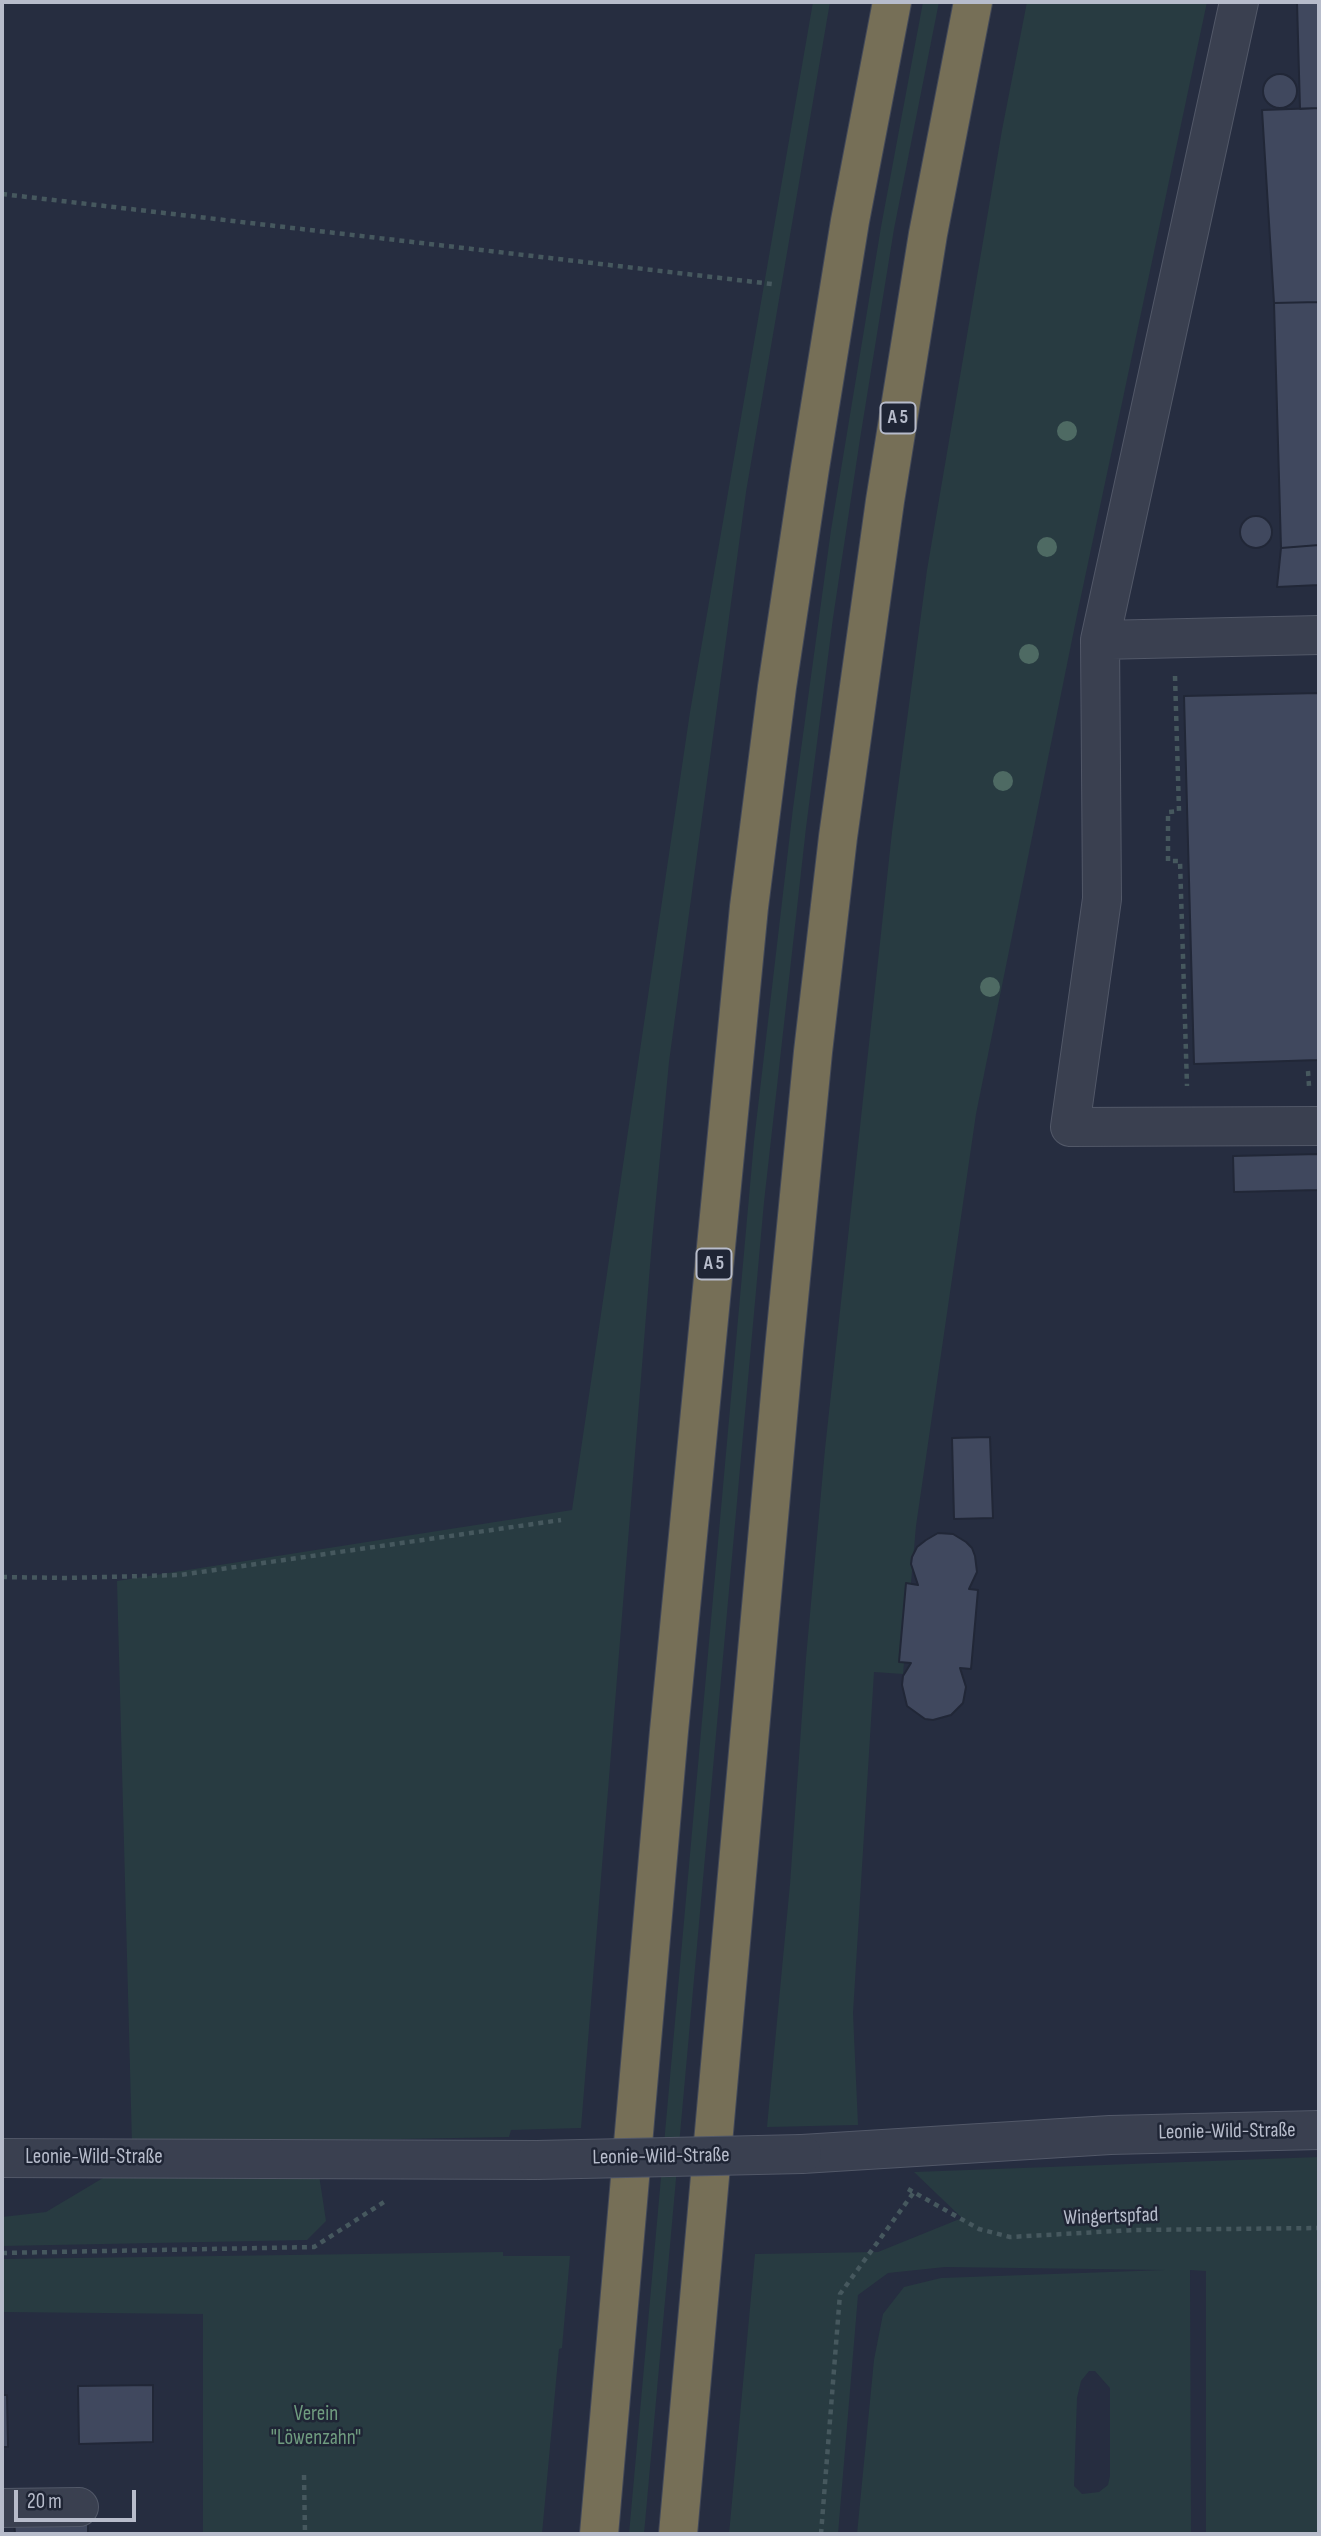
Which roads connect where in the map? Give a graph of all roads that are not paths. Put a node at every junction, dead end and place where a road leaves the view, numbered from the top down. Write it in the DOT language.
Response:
graph roads {
  1 [pos="892,2"];
  2 [pos="973,2"];
  3 [pos="1239,2"];
  4 [pos="1319,635"];
  5 [pos="1100,640"];
  6 [pos="1319,1126"];
  7 [pos="1319,2130"];
  8 [pos="2,2158"];
  9 [pos="79,2507"];
  10 [pos="2,2508"];
  11 [pos="599,2534"];
  12 [pos="678,2534"];
  1 -- 11 [label="highway, A 5"];
  2 -- 12 [label="highway, A 5"];
  3 -- 5 [label="street"];
  4 -- 5 [label="street"];
  5 -- 6 [label="street"];
  7 -- 8 [label="street, Leonie-Wild-Straße, bridge"];
  9 -- 10 [label="street"];
}
